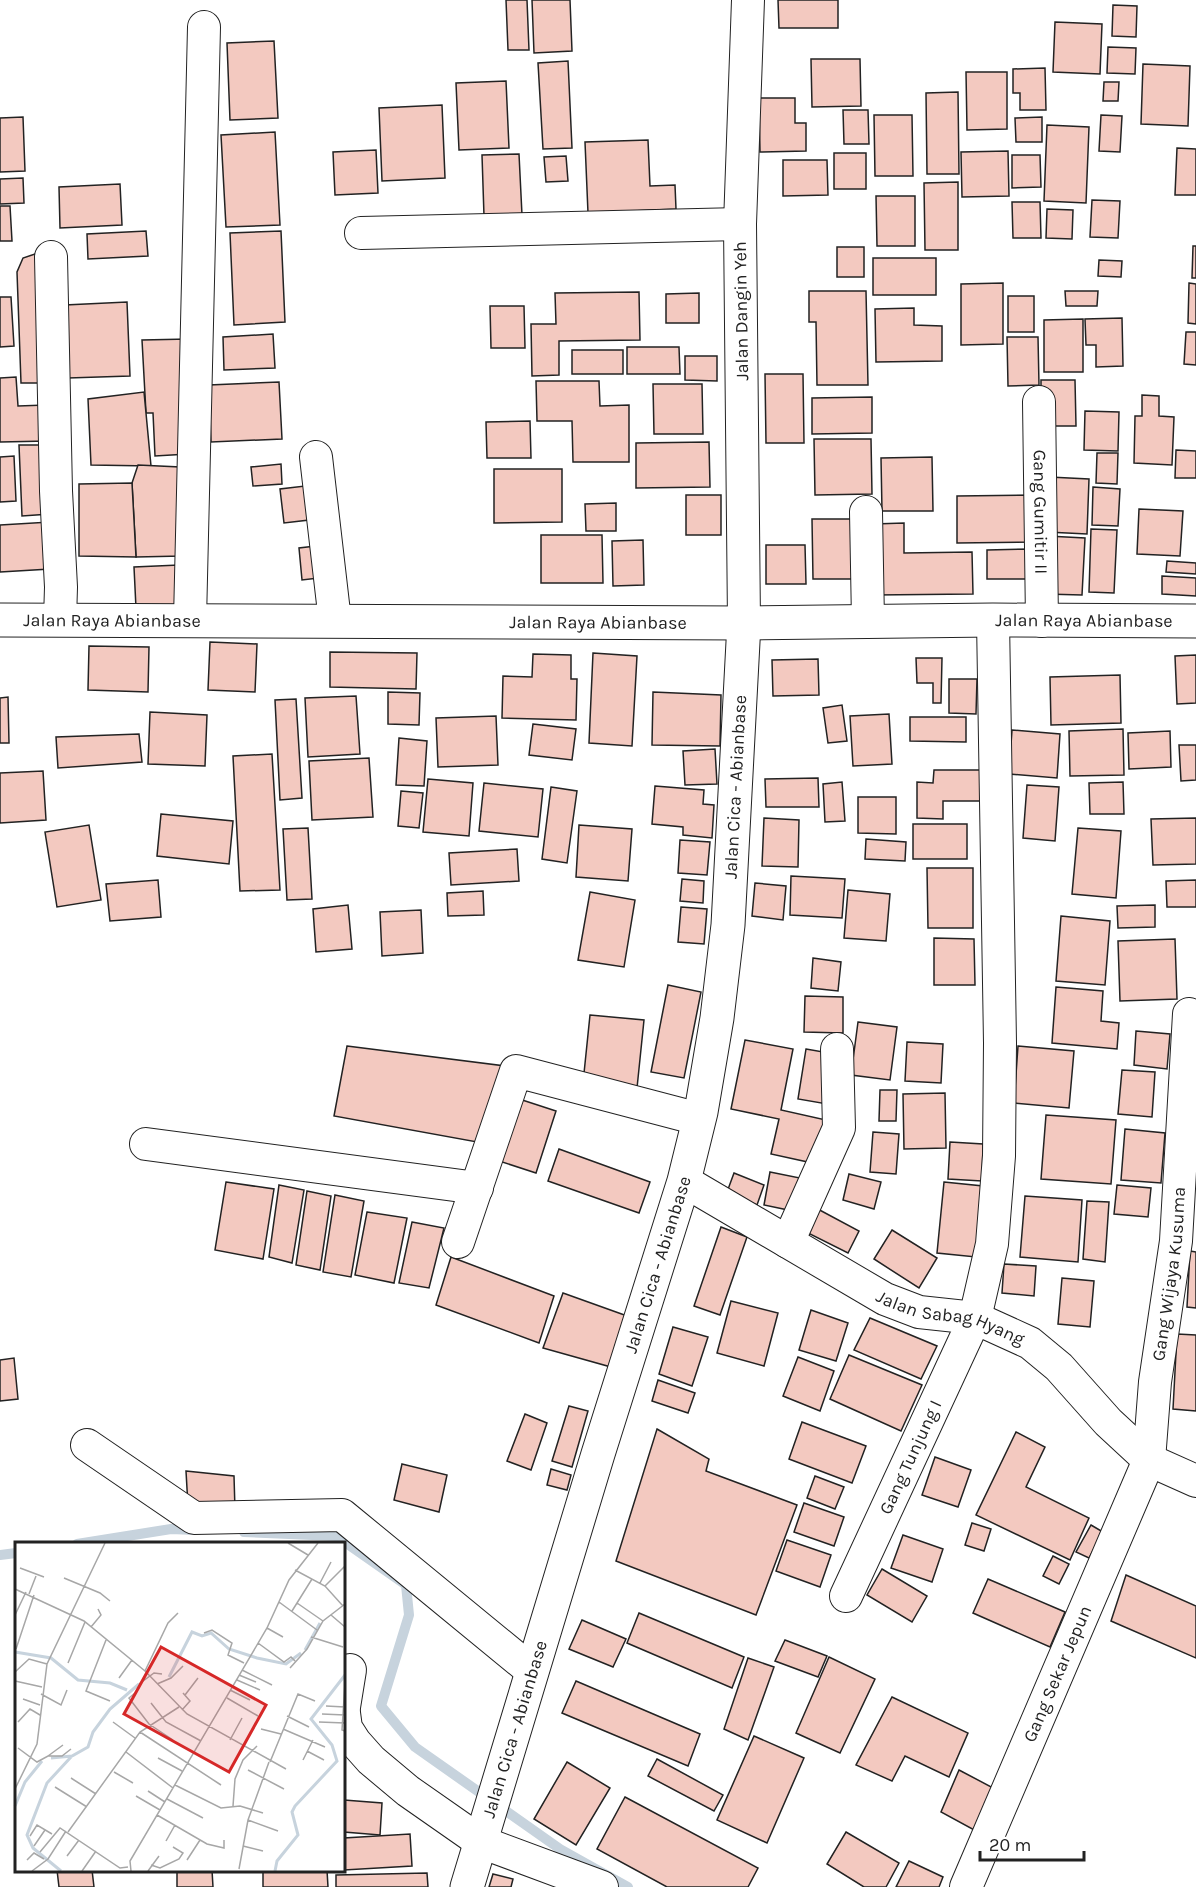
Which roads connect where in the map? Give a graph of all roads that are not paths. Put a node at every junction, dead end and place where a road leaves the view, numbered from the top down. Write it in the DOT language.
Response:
graph roads {
  1 [pos="748,0"];
  2 [pos="204,27"];
  3 [pos="740,224"];
  4 [pos="361,233"];
  5 [pos="51,257"];
  6 [pos="1039,402"];
  7 [pos="316,458"];
  8 [pos="866,512"];
  9 [pos="0,620"];
  10 [pos="60,620"];
  11 [pos="190,620"];
  12 [pos="993,620"];
  13 [pos="334,621"];
  14 [pos="868,621"];
  15 [pos="1042,621"];
  16 [pos="1196,621"];
  17 [pos="744,623"];
  18 [pos="1189,1014"];
  19 [pos="837,1049"];
  20 [pos="699,1119"];
  21 [pos="146,1144"];
  22 [pos="684,1180"];
  23 [pos="477,1188"];
  24 [pos="458,1242"];
  25 [pos="788,1242"];
  26 [pos="975,1318"];
  27 [pos="87,1445"];
  28 [pos="1149,1460"];
  29 [pos="1196,1480"];
  30 [pos="846,1596"];
  31 [pos="350,1670"];
  32 [pos="532,1671"];
  33 [pos="345,1701"];
  34 [pos="345,1720"];
  35 [pos="483,1835"];
  36 [pos="467,1887"];
  37 [pos="602,1887"];
  38 [pos="966,1887"];
  1 -- 3 [label="street, Jalan Dangin Yeh"];
  2 -- 11 [label="street"];
  3 -- 4 [label="street"];
  3 -- 17 [label="street, Jalan Dangin Yeh"];
  5 -- 10 [label="street"];
  6 -- 15 [label="street, Gang Gumitir II"];
  7 -- 13 [label="street"];
  8 -- 14 [label="street"];
  9 -- 10 [label="street, Jalan Raya Abianbase"];
  10 -- 11 [label="street, Jalan Raya Abianbase"];
  11 -- 13 [label="street, Jalan Raya Abianbase"];
  12 -- 14 [label="street, Jalan Raya Abianbase"];
  12 -- 15 [label="street, Jalan Raya Abianbase"];
  12 -- 26 [label="street, Gang Tunjung I"];
  13 -- 17 [label="street, Jalan Raya Abianbase"];
  14 -- 17 [label="street, Jalan Raya Abianbase"];
  15 -- 16 [label="street, Jalan Raya Abianbase"];
  17 -- 20 [label="street, Jalan Cica - Abianbase"];
  18 -- 28 [label="street, Gang Wijaya Kusuma"];
  19 -- 25 [label="street"];
  20 -- 22 [label="street, Jalan Cica - Abianbase"];
  20 -- 23 [label="street"];
  21 -- 23 [label="street"];
  22 -- 25 [label="street, Jalan Sabag Hyang"];
  22 -- 32 [label="street, Jalan Cica - Abianbase"];
  23 -- 24 [label="street"];
  25 -- 26 [label="street, Jalan Sabag Hyang"];
  26 -- 28 [label="street, Jalan Sabag Hyang"];
  26 -- 30 [label="street, Gang Tunjung I"];
  27 -- 32 [label="street"];
  28 -- 29 [label="street, Jalan Sabag Hyang"];
  28 -- 38 [label="street, Gang Sekar Jepun"];
  31 -- 33 [label="street"];
  32 -- 35 [label="street, Jalan Cica - Abianbase"];
  34 -- 35 [label="street"];
  35 -- 36 [label="street, Jalan Cica - Abianbase"];
  35 -- 37 [label="street"];
}
